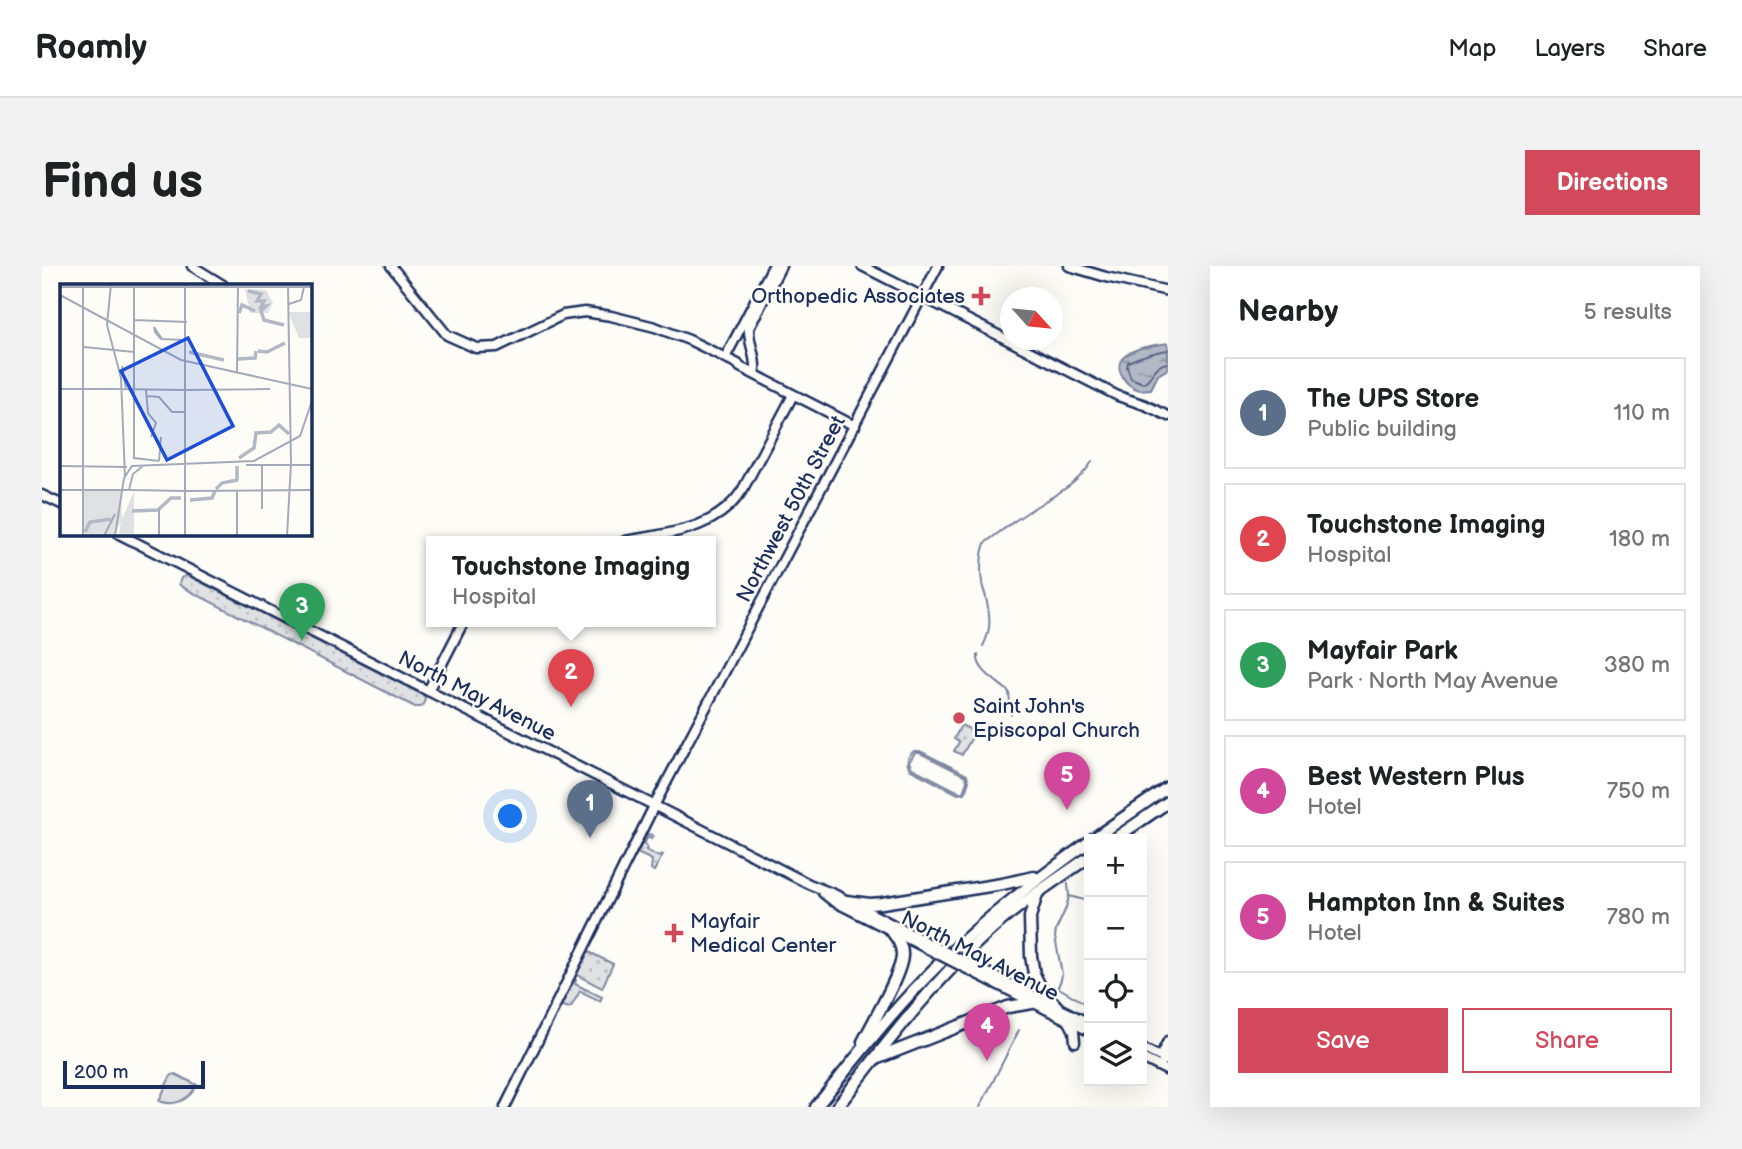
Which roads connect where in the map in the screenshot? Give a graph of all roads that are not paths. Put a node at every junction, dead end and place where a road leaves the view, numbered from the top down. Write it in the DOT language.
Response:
graph roads {
  1 [pos="192,266"];
  2 [pos="391,266"];
  3 [pos="773,266"];
  4 [pos="781,266"];
  5 [pos="862,266"];
  6 [pos="938,266"];
  7 [pos="1069,266"];
  8 [pos="221,284"];
  9 [pos="1168,291"];
  10 [pos="923,296"];
  11 [pos="725,358"];
  12 [pos="738,364"];
  13 [pos="755,369"];
  14 [pos="781,386"];
  15 [pos="793,395"];
  16 [pos="1168,416"];
  17 [pos="856,424"];
  18 [pos="42,495"];
  19 [pos="60,504"];
  20 [pos="123,536"];
  21 [pos="651,536"];
  22 [pos="461,627"];
  23 [pos="428,691"];
  24 [pos="1168,787"];
  25 [pos="1168,802"];
  26 [pos="654,806"];
  27 [pos="1101,834"];
  28 [pos="1121,834"];
  29 [pos="1084,846"];
  30 [pos="1084,860"];
  31 [pos="1047,872"];
  32 [pos="819,890"];
  33 [pos="1038,892"];
  34 [pos="846,901"];
  35 [pos="890,929"];
  36 [pos="929,946"];
  37 [pos="976,971"];
  38 [pos="1032,1003"];
  39 [pos="1059,1009"];
  40 [pos="1068,1020"];
  41 [pos="1084,1021"];
  42 [pos="1084,1028"];
  43 [pos="1168,1041"];
  44 [pos="1075,1042"];
  45 [pos="1147,1051"];
  46 [pos="857,1057"];
  47 [pos="874,1059"];
  48 [pos="1147,1059"];
  49 [pos="1166,1063"];
  50 [pos="505,1107"];
  51 [pos="817,1107"];
  52 [pos="837,1107"];
  1 -- 8 [label="street"];
  2 -- 11 [label="street"];
  3 -- 11 [label="street"];
  4 -- 13 [label="street"];
  5 -- 10 [label="street"];
  6 -- 10 [label="street, Northwest 50th Street"];
  7 -- 9 [label="street"];
  10 -- 16 [label="street"];
  10 -- 17 [label="street, Northwest 50th Street"];
  11 -- 12 [label="street"];
  12 -- 13 [label="street"];
  12 -- 14 [label="street"];
  13 -- 14 [label="street"];
  14 -- 15 [label="street"];
  14 -- 17 [label="street"];
  15 -- 17 [label="street"];
  15 -- 21 [label="street"];
  17 -- 26 [label="street, Northwest 50th Street"];
  18 -- 19 [label="street"];
  20 -- 23 [label="street, North May Avenue"];
  22 -- 23 [label="street"];
  23 -- 26 [label="street, North May Avenue"];
  24 -- 27 [label="highway"];
  25 -- 28 [label="highway"];
  26 -- 32 [label="street, North May Avenue"];
  26 -- 50 [label="street, Northwest 50th Street"];
  29 -- 31 [label="highway"];
  30 -- 33 [label="highway"];
  31 -- 34 [label="highway"];
  31 -- 46 [label="highway"];
  32 -- 34 [label="street, North May Avenue"];
  32 -- 35 [label="street, North May Avenue"];
  33 -- 39 [label="highway"];
  33 -- 47 [label="highway"];
  34 -- 36 [label="street, North May Avenue"];
  35 -- 36 [label="street, North May Avenue"];
  35 -- 46 [label="highway"];
  36 -- 37 [label="street, North May Avenue, bridge"];
  37 -- 38 [label="street, North May Avenue"];
  37 -- 39 [label="street, North May Avenue"];
  38 -- 40 [label="street, North May Avenue"];
  38 -- 47 [label="highway"];
  39 -- 41 [label="street, North May Avenue"];
  40 -- 42 [label="street, North May Avenue"];
  40 -- 44 [label="street"];
  43 -- 49 [label="street"];
  45 -- 49 [label="street"];
  46 -- 51 [label="highway"];
  47 -- 52 [label="highway"];
  48 -- 49 [label="street"];
}
